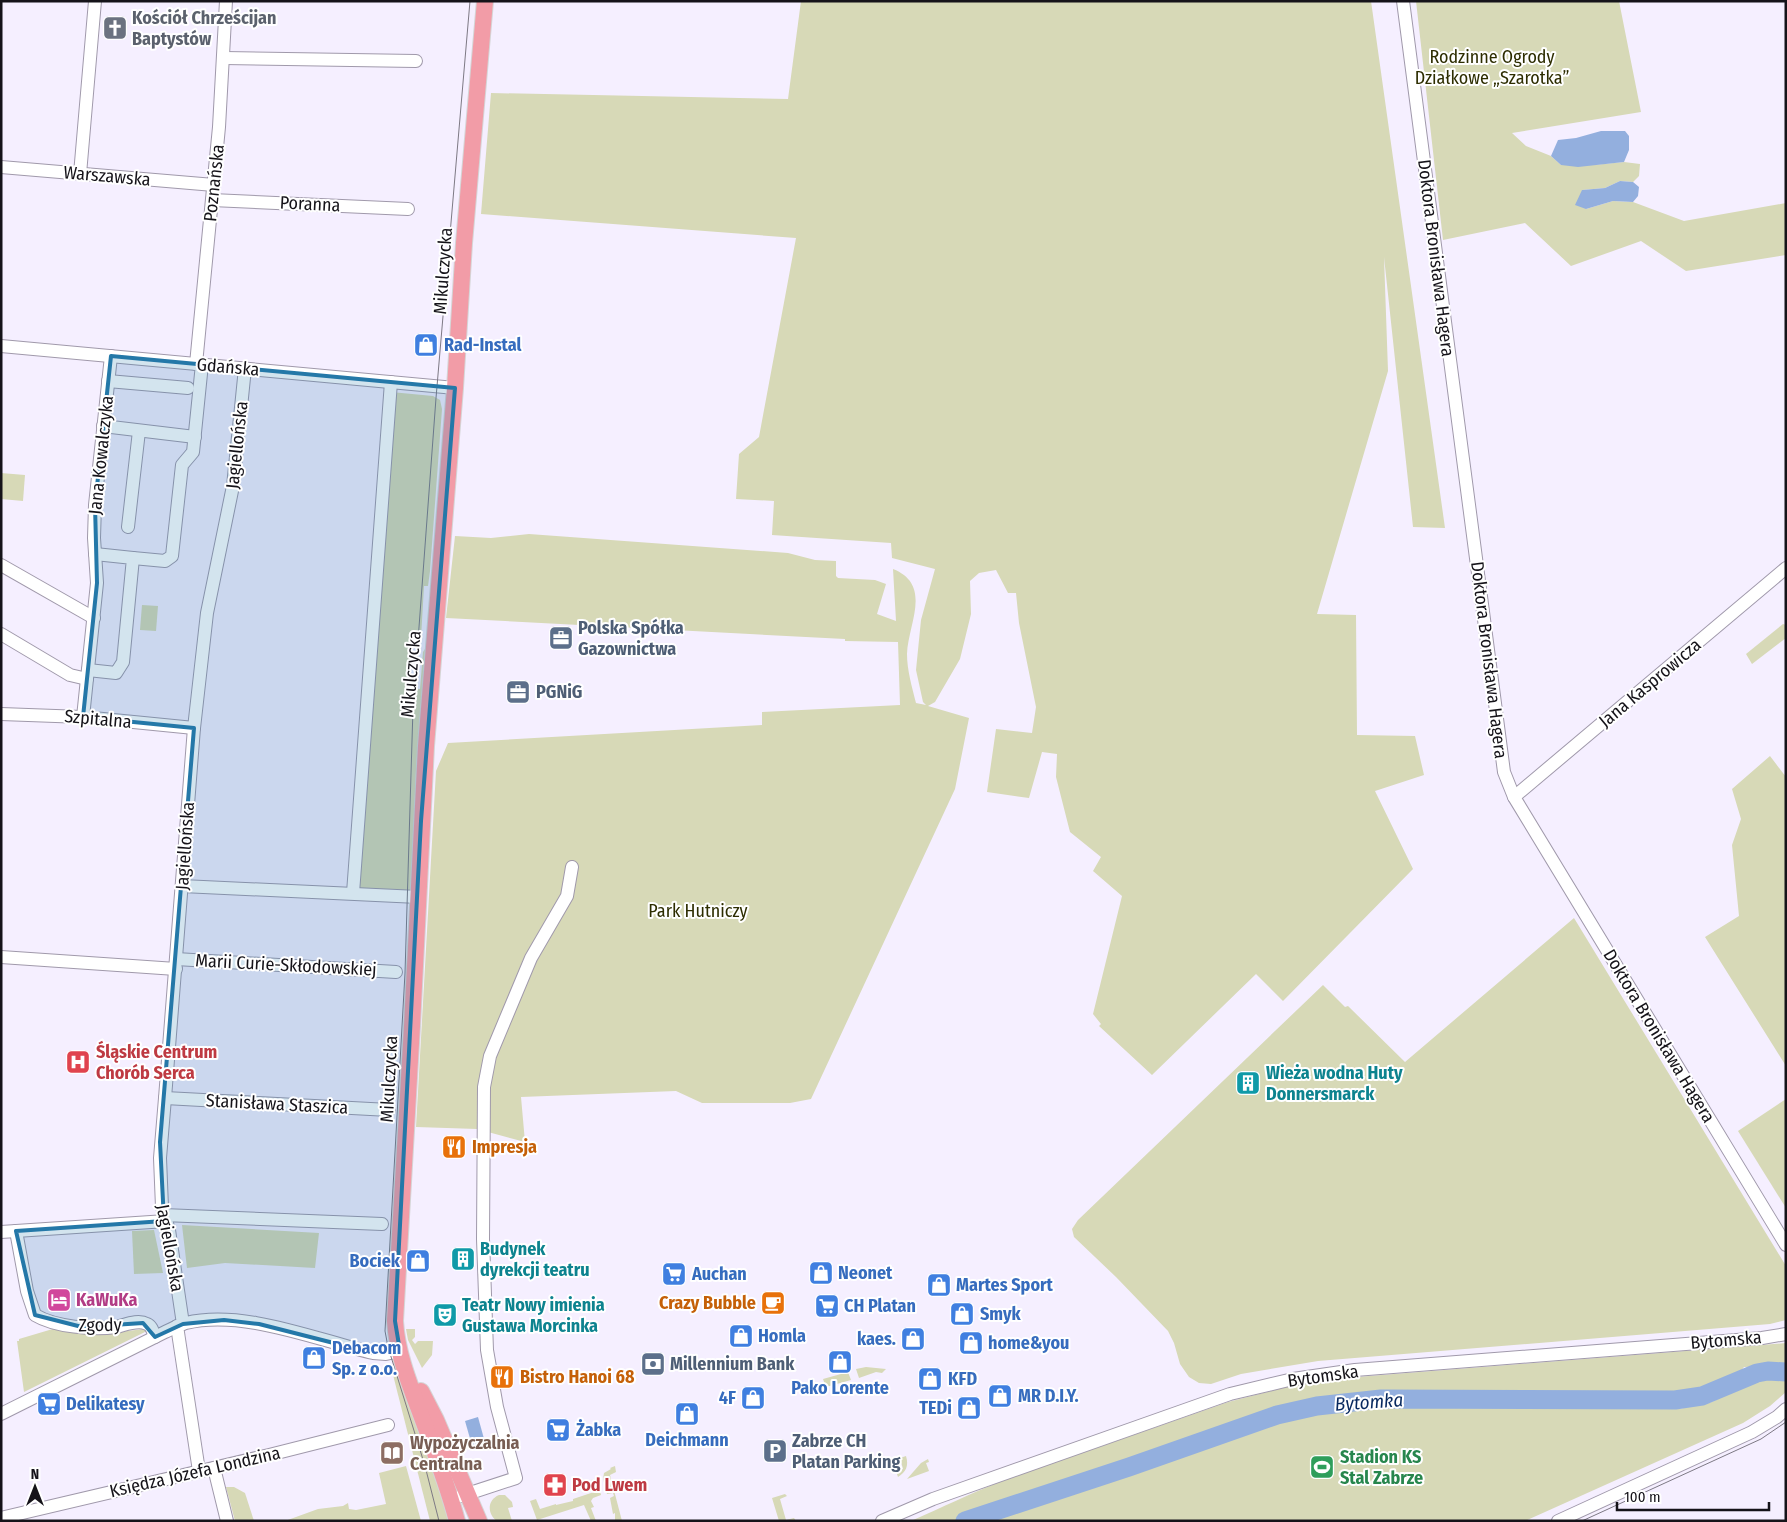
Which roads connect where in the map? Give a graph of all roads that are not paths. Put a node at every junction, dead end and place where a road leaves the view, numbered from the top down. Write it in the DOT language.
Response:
graph roads {
  1 [pos="95,1"];
  2 [pos="226,1"];
  3 [pos="485,1"];
  4 [pos="1403,1"];
  5 [pos="224,58"];
  6 [pos="416,61"];
  7 [pos="1,167"];
  8 [pos="80,174"];
  9 [pos="214,185"];
  10 [pos="212,200"];
  11 [pos="408,209"];
  12 [pos="1,346"];
  13 [pos="111,356"];
  14 [pos="199,364"];
  15 [pos="245,368"];
  16 [pos="108,381"];
  17 [pos="391,382"];
  18 [pos="188,388"];
  19 [pos="455,388"];
  20 [pos="103,426"];
  21 [pos="138,431"];
  22 [pos="194,437"];
  23 [pos="128,527"];
  24 [pos="96,554"];
  25 [pos="133,558"];
  26 [pos="1,565"];
  27 [pos="1786,568"];
  28 [pos="94,618"];
  29 [pos="1,634"];
  30 [pos="87,675"];
  31 [pos="1,714"];
  32 [pos="83,717"];
  33 [pos="194,728"];
  34 [pos="1514,797"];
  35 [pos="572,867"];
  36 [pos="182,886"];
  37 [pos="353,893"];
  38 [pos="418,898"];
  39 [pos="1,957"];
  40 [pos="176,964"];
  41 [pos="396,972"];
  42 [pos="165,1098"];
  43 [pos="389,1110"];
  44 [pos="165,1218"];
  45 [pos="382,1224"];
  46 [pos="16,1231"];
  47 [pos="1,1232"];
  48 [pos="1786,1244"];
  49 [pos="180,1325"];
  50 [pos="1786,1334"];
  51 [pos="155,1337"];
  52 [pos="400,1351"];
  53 [pos="1786,1409"];
  54 [pos="1,1414"];
  55 [pos="388,1425"];
  56 [pos="214,1468"];
  57 [pos="199,1471"];
  58 [pos="468,1494"];
  59 [pos="451,1499"];
  60 [pos="1,1518"];
  61 [pos="227,1521"];
  62 [pos="457,1521"];
  63 [pos="479,1521"];
  64 [pos="882,1521"];
  65 [pos="1558,1521"];
  1 -- 8 [label="street"];
  2 -- 5 [label="street, Poznańska"];
  3 -- 19 [label="main road, Mikulczycka"];
  4 -- 34 [label="street, Doktora Bronisława Hagera"];
  5 -- 6 [label="street"];
  5 -- 9 [label="street, Poznańska"];
  7 -- 8 [label="street, Warszawska"];
  8 -- 9 [label="street, Warszawska"];
  9 -- 10 [label="street, Poznańska"];
  10 -- 11 [label="street, Poranna"];
  10 -- 14 [label="street, Poznańska"];
  12 -- 13 [label="street, Gdańska"];
  13 -- 14 [label="street, Gdańska"];
  13 -- 16 [label="street, Jana Kowalczyka"];
  14 -- 15 [label="street, Gdańska"];
  14 -- 22 [label="street, Poznańska"];
  15 -- 17 [label="street, Gdańska"];
  15 -- 33 [label="street, Jagiellońska"];
  16 -- 18 [label="street"];
  16 -- 20 [label="street, Jana Kowalczyka"];
  17 -- 19 [label="street, Gdańska"];
  17 -- 37 [label="street"];
  19 -- 38 [label="main road, Mikulczycka"];
  20 -- 21 [label="street"];
  20 -- 24 [label="street, Jana Kowalczyka"];
  21 -- 22 [label="street"];
  21 -- 23 [label="street"];
  22 -- 25 [label="street, Poznańska"];
  24 -- 25 [label="street"];
  24 -- 28 [label="street, Jana Kowalczyka"];
  25 -- 30 [label="street"];
  26 -- 28 [label="street"];
  27 -- 34 [label="street, Jana Kasprowicza"];
  28 -- 30 [label="street, Jana Kowalczyka"];
  29 -- 30 [label="street"];
  30 -- 32 [label="street, Jana Kowalczyka"];
  31 -- 32 [label="street, Szpitalna"];
  32 -- 33 [label="street, Szpitalna"];
  33 -- 36 [label="street, Jagiellońska"];
  34 -- 48 [label="street, Doktora Bronisława Hagera"];
  35 -- 58 [label="street"];
  36 -- 37 [label="street"];
  36 -- 40 [label="street, Jagiellońska"];
  37 -- 38 [label="street"];
  38 -- 52 [label="main road, Mikulczycka"];
  39 -- 40 [label="street, Marii Curie-Skłodowskiej"];
  40 -- 41 [label="street, Marii Curie-Skłodowskiej"];
  40 -- 42 [label="street, Jagiellońska"];
  42 -- 43 [label="street, Stanisława Staszica"];
  42 -- 44 [label="street, Jagiellońska"];
  44 -- 45 [label="street"];
  44 -- 46 [label="street"];
  44 -- 49 [label="street, Jagiellońska"];
  46 -- 47 [label="street"];
  46 -- 51 [label="street, Zgody"];
  49 -- 51 [label="street"];
  49 -- 52 [label="street"];
  49 -- 57 [label="street, Jagiellońska"];
  50 -- 64 [label="street, Bytomska"];
  51 -- 54 [label="street"];
  52 -- 58 [label="main road"];
  52 -- 59 [label="main road"];
  53 -- 65 [label="street"];
  55 -- 56 [label="street, Księdza Józefa Londzina"];
  56 -- 57 [label="street, Księdza Józefa Londzina"];
  56 -- 61 [label="street"];
  57 -- 60 [label="street, Księdza Józefa Londzina"];
  58 -- 59 [label="street"];
  58 -- 63 [label="main road"];
  59 -- 62 [label="main road"];
}
